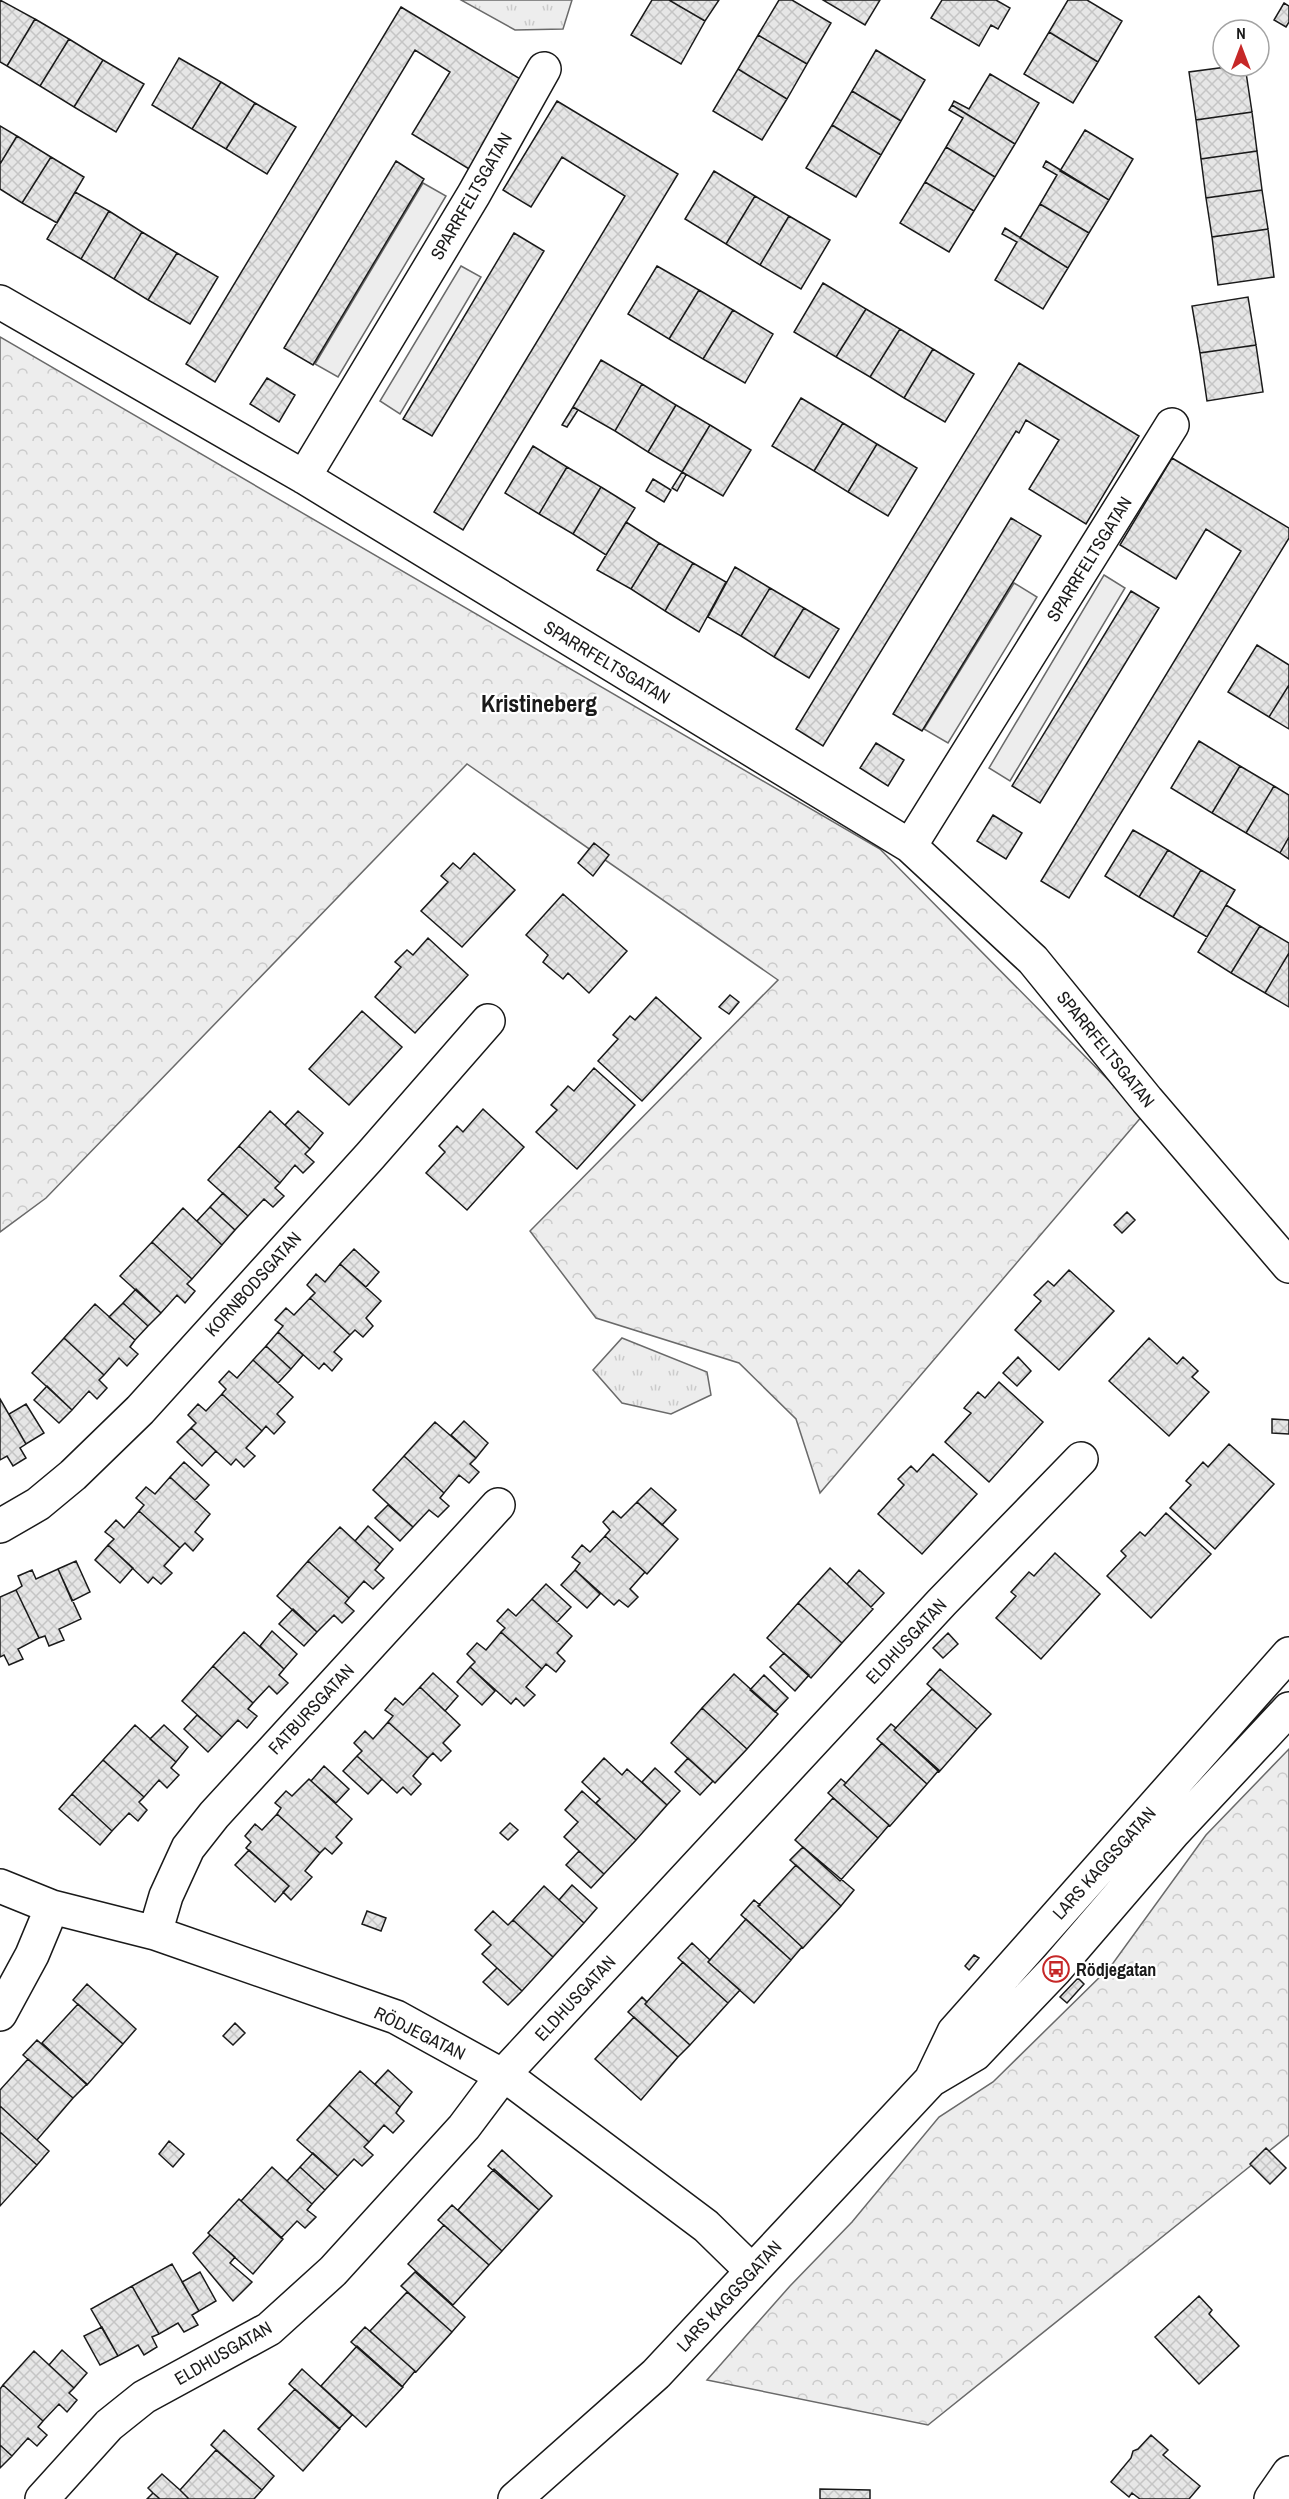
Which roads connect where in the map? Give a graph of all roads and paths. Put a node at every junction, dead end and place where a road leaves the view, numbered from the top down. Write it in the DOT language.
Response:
graph roads {
  1 [pos="544,69"];
  2 [pos="0,302"];
  3 [pos="1172,424"];
  4 [pos="304,477"];
  5 [pos="910,846"];
  6 [pos="488,1021"];
  7 [pos="1289,1266"];
  8 [pos="1081,1459"];
  9 [pos="498,1505"];
  10 [pos="0,1526"];
  11 [pos="1289,1654"];
  12 [pos="1289,1709"];
  13 [pos="0,1886"];
  14 [pos="52,1907"];
  15 [pos="155,1933"];
  16 [pos="0,2014"];
  17 [pos="502,2075"];
  18 [pos="931,2080"];
  19 [pos="751,2270"];
  20 [pos="1289,2473"];
  21 [pos="42,2499"];
  22 [pos="515,2499"];
  23 [pos="1271,2499"];
  1 -- 4 [label="street, SPARRFELTSGATAN"];
  2 -- 4 [label="street, SPARRFELTSGATAN"];
  3 -- 5 [label="street, SPARRFELTSGATAN"];
  4 -- 5 [label="street, SPARRFELTSGATAN"];
  5 -- 7 [label="street, SPARRFELTSGATAN"];
  6 -- 10 [label="street, KORNBODSGATAN"];
  8 -- 17 [label="street, ELDHUSGATAN"];
  9 -- 15 [label="street, FATBURSGATAN"];
  11 -- 18 [label="street, LARS KAGGSGATAN"];
  12 -- 18 [label="street, LARS KAGGSGATAN"];
  13 -- 14 [label="street, RÖDJEGATAN"];
  14 -- 15 [label="street, RÖDJEGATAN"];
  14 -- 16 [label="street"];
  15 -- 17 [label="street, RÖDJEGATAN"];
  17 -- 19 [label="street, RÖDJEGATAN"];
  17 -- 21 [label="street, ELDHUSGATAN"];
  18 -- 19 [label="street, LARS KAGGSGATAN"];
  19 -- 22 [label="street, LARS KAGGSGATAN"];
  20 -- 23 [label="street"];
}
